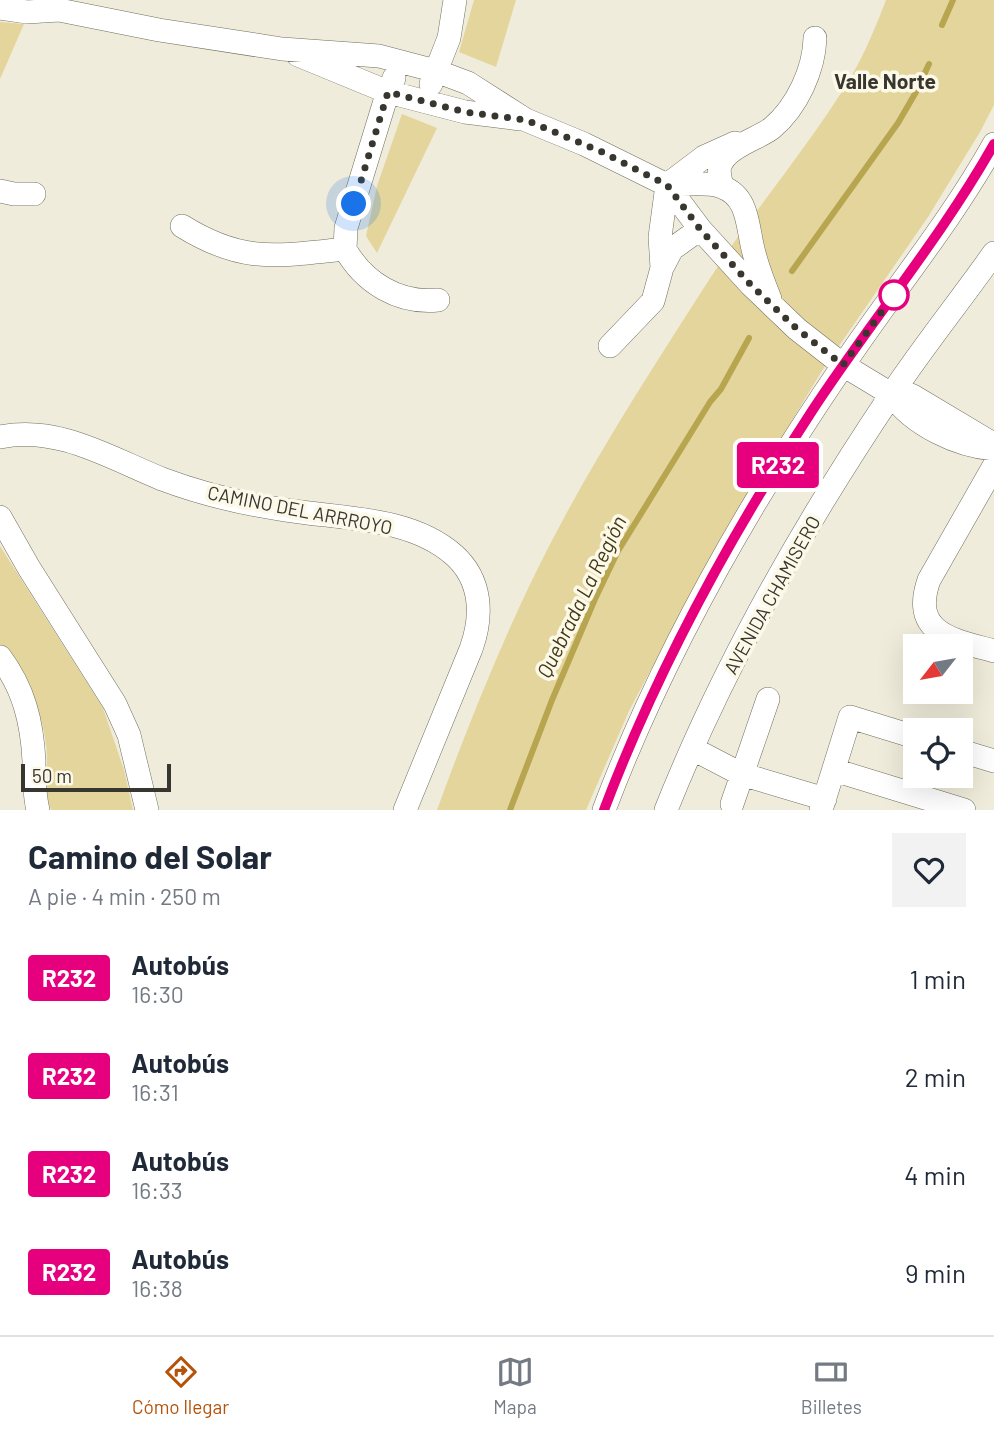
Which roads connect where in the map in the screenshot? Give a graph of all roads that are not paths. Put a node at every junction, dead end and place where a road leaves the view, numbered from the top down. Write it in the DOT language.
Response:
graph roads {
  1 [pos="455,0"];
  2 [pos="53,5"];
  3 [pos="0,8"];
  4 [pos="815,38"];
  5 [pos="282,49"];
  6 [pos="400,62"];
  7 [pos="436,71"];
  8 [pos="388,92"];
  9 [pos="424,102"];
  10 [pos="526,120"];
  11 [pos="747,141"];
  12 [pos="994,144"];
  13 [pos="667,185"];
  14 [pos="722,187"];
  15 [pos="0,191"];
  16 [pos="34,194"];
  17 [pos="182,226"];
  18 [pos="700,229"];
  19 [pos="345,249"];
  20 [pos="994,253"];
  21 [pos="662,268"];
  22 [pos="438,300"];
  23 [pos="774,307"];
  24 [pos="610,346"];
  25 [pos="843,365"];
  26 [pos="891,394"];
  27 [pos="0,437"];
  28 [pos="994,447"];
  29 [pos="994,466"];
  30 [pos="0,517"];
  31 [pos="994,651"];
  32 [pos="0,657"];
  33 [pos="768,699"];
  34 [pos="903,733"];
  35 [pos="693,749"];
  36 [pos="973,755"];
  37 [pos="994,761"];
  38 [pos="834,770"];
  39 [pos="741,774"];
  40 [pos="732,804"];
  41 [pos="823,804"];
  42 [pos="38,810"];
  43 [pos="147,810"];
  44 [pos="405,810"];
  45 [pos="604,810"];
  46 [pos="666,810"];
  47 [pos="964,810"];
  1 -- 7 [label="street"];
  2 -- 3 [label="street"];
  2 -- 5 [label="street"];
  4 -- 11 [label="street"];
  5 -- 6 [label="street"];
  5 -- 8 [label="street"];
  6 -- 7 [label="street"];
  6 -- 8 [label="street"];
  7 -- 9 [label="street"];
  7 -- 10 [label="street"];
  8 -- 9 [label="street"];
  8 -- 19 [label="street"];
  9 -- 10 [label="street"];
  10 -- 13 [label="street"];
  11 -- 13 [label="street"];
  11 -- 14 [label="street"];
  12 -- 25 [label="street"];
  13 -- 14 [label="street"];
  13 -- 18 [label="street"];
  13 -- 21 [label="street"];
  14 -- 23 [label="street"];
  15 -- 16 [label="street"];
  17 -- 19 [label="street"];
  18 -- 21 [label="street"];
  18 -- 23 [label="street"];
  19 -- 22 [label="street"];
  20 -- 26 [label="street, AVENIDA CHAMISERO"];
  21 -- 24 [label="street"];
  23 -- 25 [label="street"];
  25 -- 26 [label="street"];
  25 -- 45 [label="street"];
  26 -- 28 [label="street"];
  26 -- 35 [label="street, AVENIDA CHAMISERO"];
  27 -- 44 [label="street, CAMINO DEL ARRROYO"];
  29 -- 31 [label="street"];
  30 -- 43 [label="street"];
  32 -- 42 [label="street"];
  33 -- 39 [label="street"];
  34 -- 38 [label="street"];
  35 -- 39 [label="street"];
  35 -- 46 [label="street, AVENIDA CHAMISERO"];
  36 -- 37 [label="street"];
  38 -- 41 [label="street"];
  38 -- 47 [label="street"];
  39 -- 40 [label="street"];
  39 -- 41 [label="street"];
}
